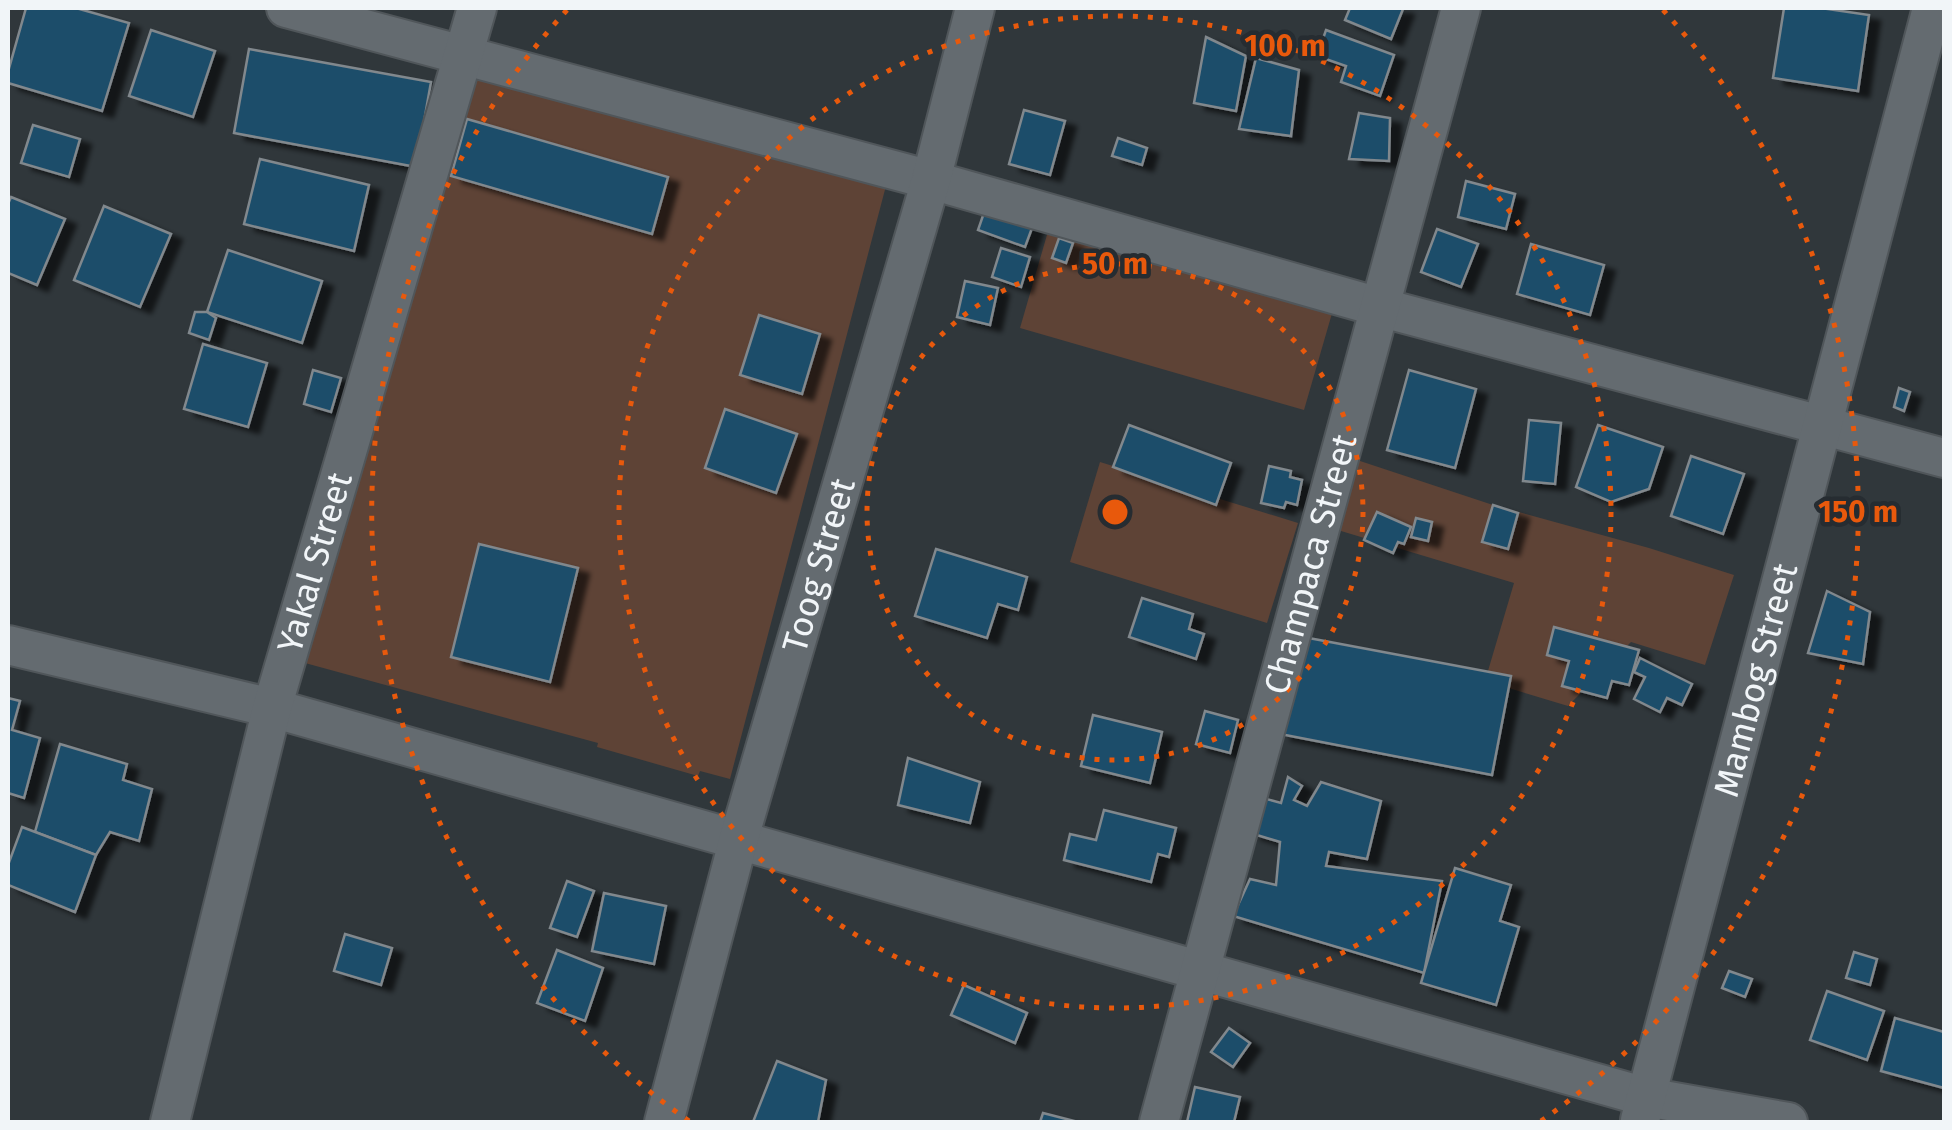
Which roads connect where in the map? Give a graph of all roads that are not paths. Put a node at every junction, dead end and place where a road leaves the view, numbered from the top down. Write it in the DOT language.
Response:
graph roads {
  1 [pos="286,8"];
  2 [pos="477,8"];
  3 [pos="975,8"];
  4 [pos="1461,8"];
  5 [pos="1932,8"];
  6 [pos="463,57"];
  7 [pos="930,180"];
  8 [pos="1380,307"];
  9 [pos="1824,425"];
  10 [pos="1944,458"];
  11 [pos="8,644"];
  12 [pos="272,708"];
  13 [pos="739,838"];
  14 [pos="1201,973"];
  15 [pos="1643,1110"];
  16 [pos="170,1122"];
  17 [pos="664,1122"];
  18 [pos="1159,1122"];
  19 [pos="1788,1122"];
  1 -- 6 [label="street"];
  2 -- 6 [label="street, Yakal Street"];
  3 -- 7 [label="street, Toog Street"];
  4 -- 8 [label="street, Champaca Street"];
  5 -- 9 [label="street, Mambog Street"];
  6 -- 7 [label="street"];
  6 -- 12 [label="street, Yakal Street"];
  7 -- 8 [label="street"];
  7 -- 13 [label="street, Toog Street"];
  8 -- 9 [label="street"];
  8 -- 14 [label="street, Champaca Street"];
  9 -- 10 [label="street"];
  9 -- 15 [label="street, Mambog Street"];
  11 -- 12 [label="street"];
  12 -- 13 [label="street"];
  12 -- 16 [label="street, Yakal Street"];
  13 -- 14 [label="street"];
  13 -- 17 [label="street, Toog Street"];
  14 -- 15 [label="street"];
  14 -- 18 [label="street, Champaca Street"];
  15 -- 19 [label="street"];
}
